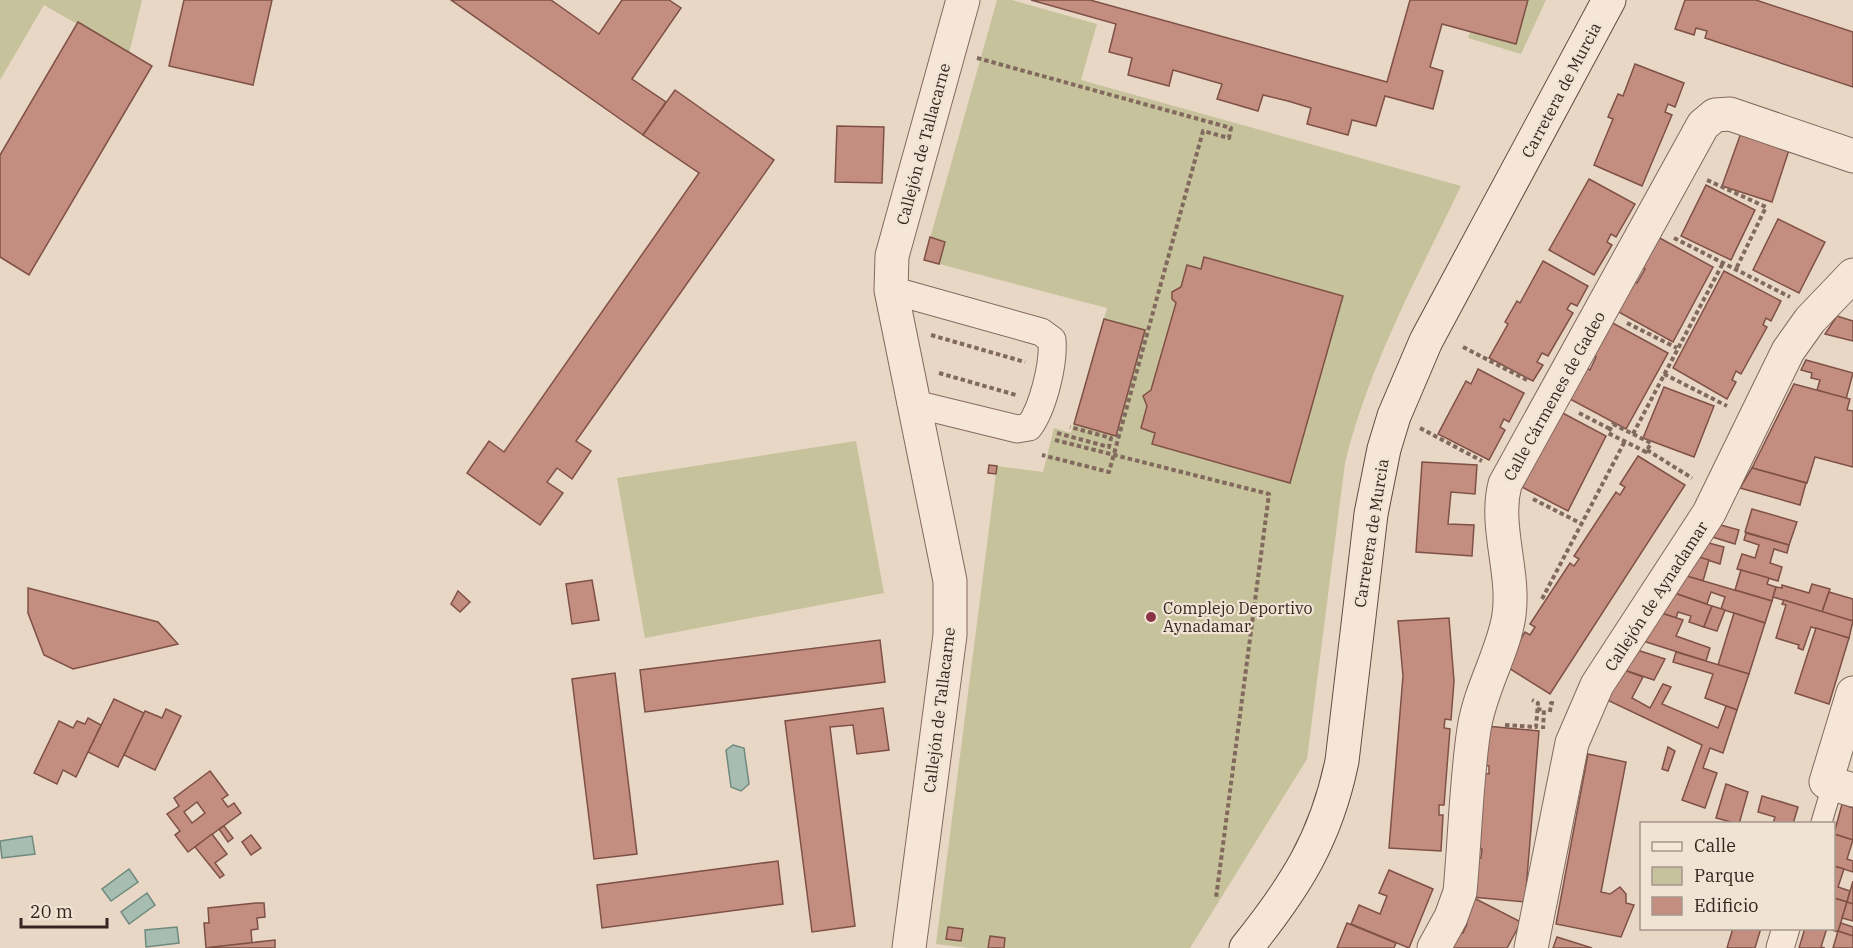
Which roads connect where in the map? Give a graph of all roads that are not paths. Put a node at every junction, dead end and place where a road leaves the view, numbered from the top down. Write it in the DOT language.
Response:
graph roads {
  1 [pos="963,0"];
  2 [pos="1609,0"];
  3 [pos="1853,156"];
  4 [pos="1853,275"];
  5 [pos="891,290"];
  6 [pos="911,403"];
  7 [pos="1853,694"];
  8 [pos="1836,789"];
  9 [pos="1822,822"];
  10 [pos="1785,930"];
  11 [pos="909,948"];
  12 [pos="1246,948"];
  13 [pos="1434,948"];
  14 [pos="1531,948"];
  15 [pos="1780,948"];
  1 -- 5 [label="street, Callejón de Tallacarne"];
  2 -- 12 [label="street, Carretera de Murcia"];
  3 -- 13 [label="street, Calle Cármenes de Gadeo"];
  4 -- 14 [label="street, Callejón de Aynadamar"];
  5 -- 6 [label="street, Callejón de Tallacarne"];
  5 -- 6 [label="street"];
  6 -- 11 [label="street, Callejón de Tallacarne"];
  7 -- 8 [label="street"];
  8 -- 9 [label="street"];
  10 -- 15 [label="street"];
}
